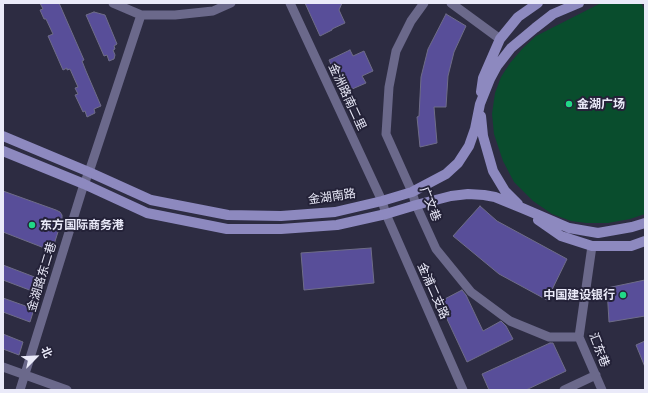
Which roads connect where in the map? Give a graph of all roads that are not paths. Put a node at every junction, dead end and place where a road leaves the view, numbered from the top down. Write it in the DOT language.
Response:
graph roads {
  1 [pos="113,3"];
  2 [pos="231,3"];
  3 [pos="290,3"];
  4 [pos="424,3"];
  5 [pos="451,3"];
  6 [pos="538,3"];
  7 [pos="579,3"];
  8 [pos="141,15"];
  9 [pos="500,39"];
  10 [pos="480,104"];
  11 [pos="3,136"];
  12 [pos="3,151"];
  13 [pos="89,172"];
  14 [pos="84,184"];
  15 [pos="412,192"];
  16 [pos="382,201"];
  17 [pos="416,205"];
  18 [pos="522,208"];
  19 [pos="386,214"];
  20 [pos="645,223"];
  21 [pos="645,241"];
  22 [pos="592,246"];
  23 [pos="579,337"];
  24 [pos="3,368"];
  25 [pos="24,375"];
  26 [pos="596,375"];
  27 [pos="20,390"];
  28 [pos="67,390"];
  29 [pos="463,390"];
  30 [pos="564,390"];
  31 [pos="602,390"];
  1 -- 8 [label="street"];
  2 -- 8 [label="street"];
  3 -- 16 [label="street, 金洲路南二里"];
  4 -- 15 [label="street, 广文巷"];
  5 -- 9 [label="street"];
  6 -- 9 [label="main road"];
  7 -- 10 [label="main road, 金湖南路"];
  8 -- 13 [label="street, 金湖路东二巷"];
  9 -- 10 [label="main road"];
  10 -- 15 [label="main road, 金湖南路"];
  10 -- 18 [label="main road"];
  11 -- 13 [label="main road, 金湖南路"];
  12 -- 14 [label="main road"];
  13 -- 14 [label="street, 金湖路东二巷"];
  13 -- 16 [label="main road, 金湖南路"];
  14 -- 19 [label="main road"];
  14 -- 25 [label="street, 金湖路东二巷"];
  15 -- 16 [label="main road, 金湖南路"];
  15 -- 17 [label="street, 广文巷"];
  16 -- 19 [label="street, 金浦二支路"];
  17 -- 18 [label="main road"];
  17 -- 19 [label="main road"];
  17 -- 23 [label="street, 广文巷"];
  18 -- 20 [label="main road"];
  18 -- 22 [label="main road"];
  19 -- 29 [label="street, 金浦二支路"];
  21 -- 22 [label="main road"];
  22 -- 23 [label="street, 汇东巷"];
  23 -- 26 [label="street, 汇东巷"];
  24 -- 25 [label="street"];
  25 -- 27 [label="street, 金湖路东二巷"];
  25 -- 28 [label="street"];
  26 -- 30 [label="street"];
  26 -- 31 [label="street, 汇东巷"];
}
